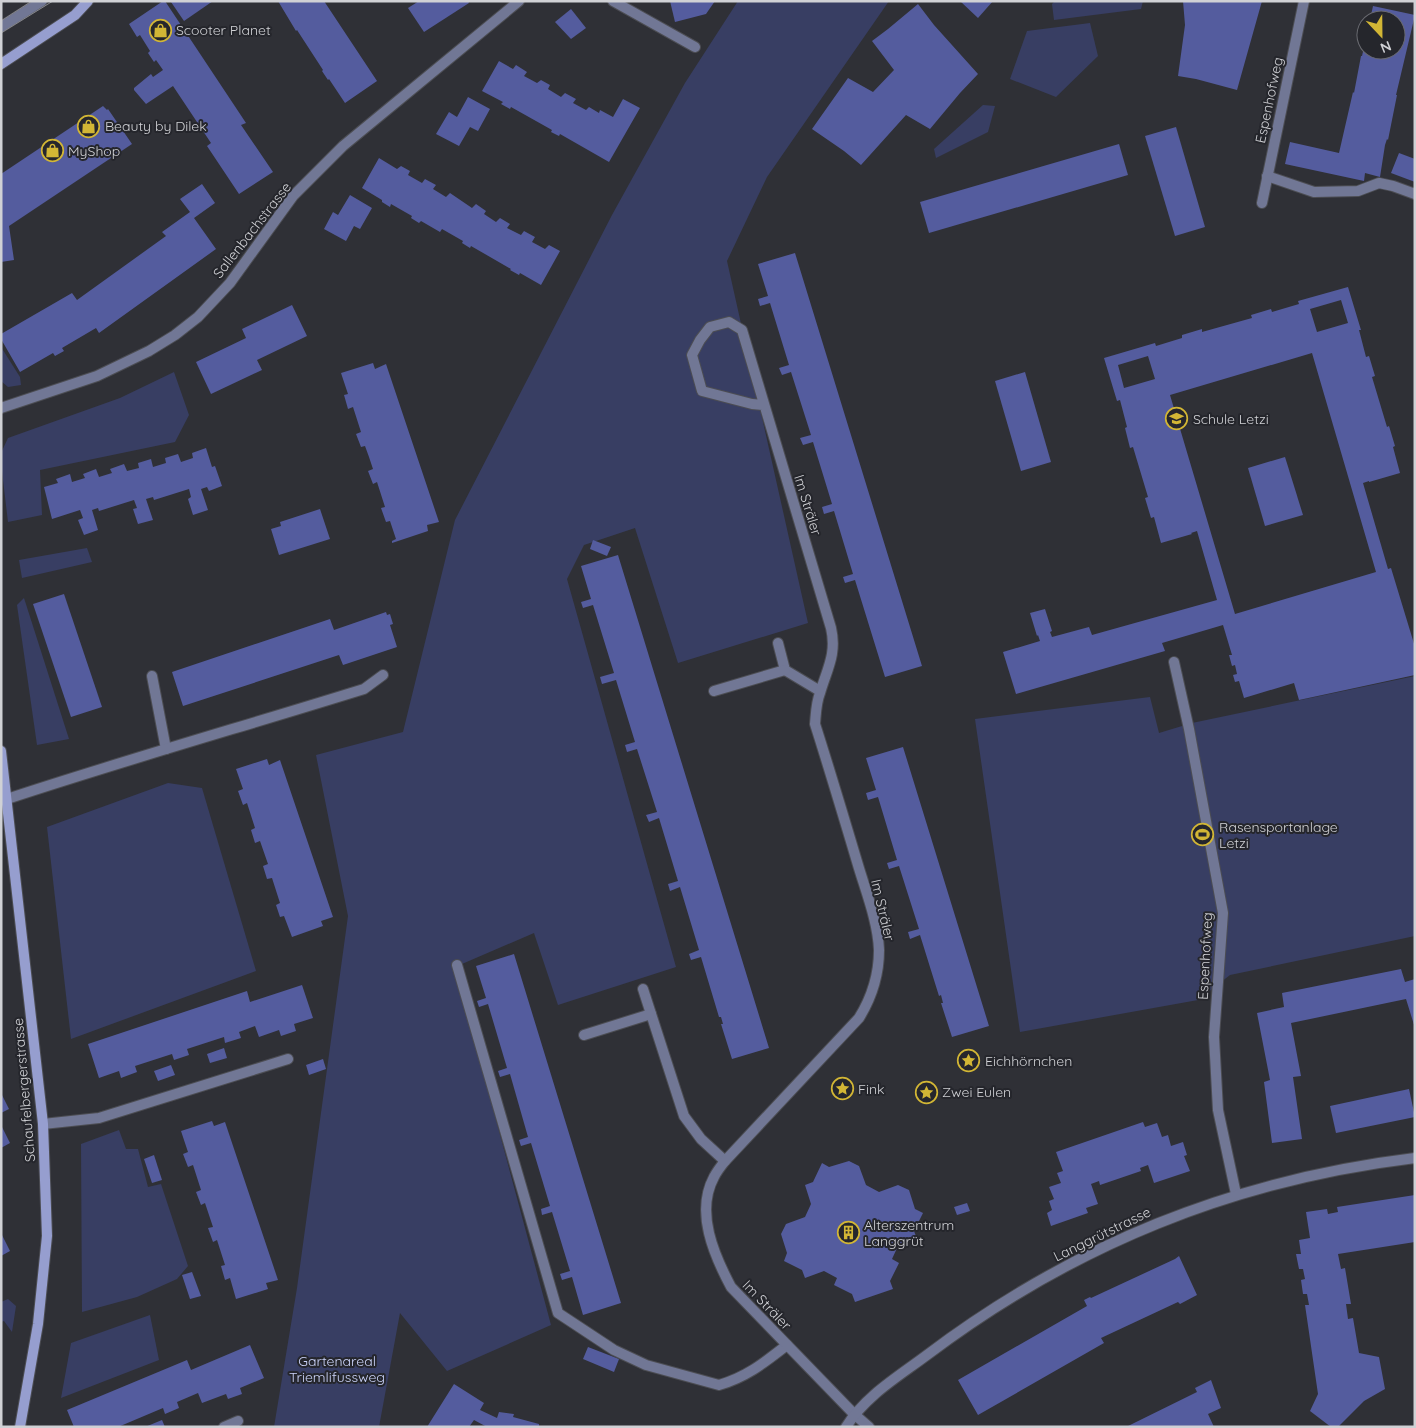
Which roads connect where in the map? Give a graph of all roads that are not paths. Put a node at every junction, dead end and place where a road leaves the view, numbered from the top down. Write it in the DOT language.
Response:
graph roads {
  1 [pos="42,1"];
  2 [pos="88,1"];
  3 [pos="519,1"];
  4 [pos="613,1"];
  5 [pos="1304,1"];
  6 [pos="1,27"];
  7 [pos="695,47"];
  8 [pos="1,64"];
  9 [pos="1268,176"];
  10 [pos="1415,194"];
  11 [pos="1262,204"];
  12 [pos="763,405"];
  13 [pos="1,408"];
  14 [pos="778,643"];
  15 [pos="1174,662"];
  16 [pos="785,670"];
  17 [pos="383,675"];
  18 [pos="152,676"];
  19 [pos="714,691"];
  20 [pos="820,691"];
  21 [pos="166,748"];
  22 [pos="1,751"];
  23 [pos="7,799"];
  24 [pos="457,964"];
  25 [pos="643,989"];
  26 [pos="651,1014"];
  27 [pos="584,1036"];
  28 [pos="288,1059"];
  29 [pos="43,1124"];
  30 [pos="1415,1158"];
  31 [pos="725,1161"];
  32 [pos="1236,1194"];
  33 [pos="787,1345"];
  34 [pos="854,1414"];
  35 [pos="238,1421"];
  36 [pos="20,1427"];
  37 [pos="224,1427"];
  38 [pos="846,1427"];
  39 [pos="869,1427"];
  1 -- 6 [label="street"];
  2 -- 8 [label="street"];
  3 -- 13 [label="street, Sallenbachstrasse"];
  4 -- 7 [label="street"];
  5 -- 9 [label="street, Espenhofweg"];
  9 -- 10 [label="street"];
  9 -- 11 [label="street, Espenhofweg"];
  12 -- 12 [label="street, Im Sträler"];
  12 -- 20 [label="street, Im Sträler"];
  14 -- 16 [label="street"];
  15 -- 32 [label="street, Espenhofweg"];
  16 -- 19 [label="street"];
  16 -- 20 [label="street"];
  17 -- 21 [label="street"];
  18 -- 21 [label="street"];
  20 -- 31 [label="street, Im Sträler"];
  21 -- 23 [label="street"];
  22 -- 23 [label="street, Schaufelbergerstrasse"];
  23 -- 29 [label="street, Schaufelbergerstrasse"];
  24 -- 33 [label="street"];
  25 -- 26 [label="street"];
  26 -- 27 [label="street"];
  26 -- 31 [label="street"];
  28 -- 29 [label="street"];
  29 -- 36 [label="street, Schaufelbergerstrasse"];
  30 -- 32 [label="street, Langgrütstrasse"];
  31 -- 33 [label="street, Im Sträler"];
  32 -- 34 [label="street, Langgrütstrasse"];
  33 -- 34 [label="street, Im Sträler"];
  34 -- 38 [label="street, Langgrütstrasse"];
  34 -- 39 [label="street, Im Sträler"];
  35 -- 37 [label="street"];
}
